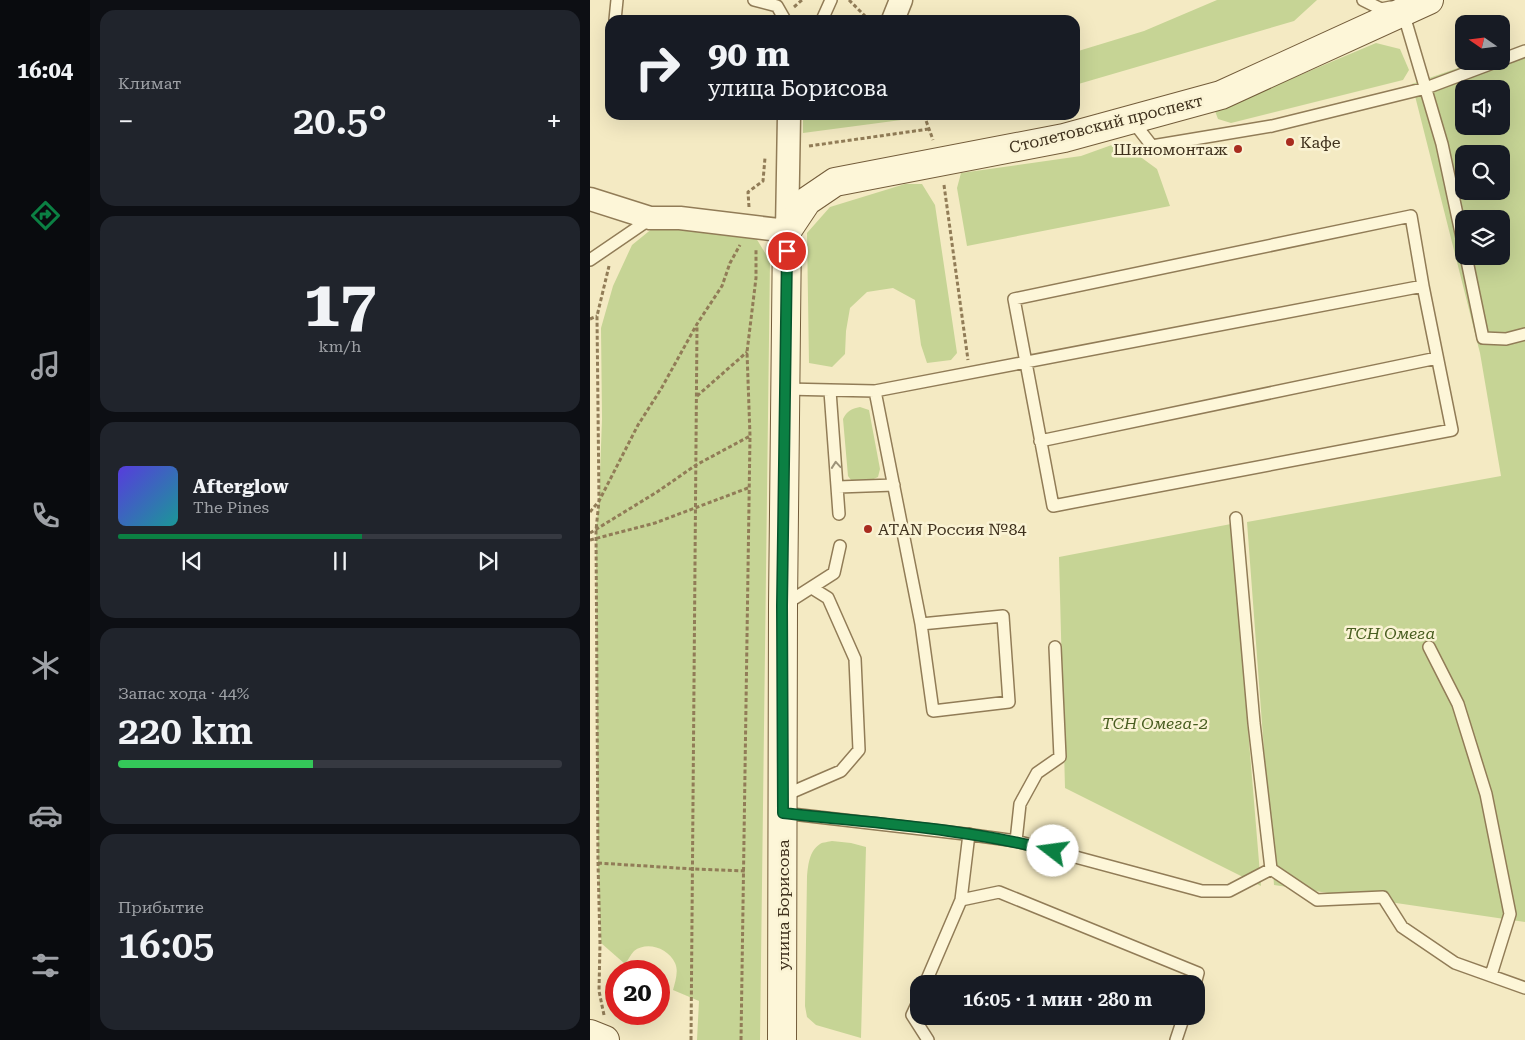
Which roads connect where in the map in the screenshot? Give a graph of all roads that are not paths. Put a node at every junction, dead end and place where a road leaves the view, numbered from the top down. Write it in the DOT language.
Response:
graph roads {
  1 [pos="617,0"];
  2 [pos="754,0"];
  3 [pos="831,0"];
  4 [pos="901,0"];
  5 [pos="1363,0"];
  6 [pos="1428,0"];
  7 [pos="1403,12"];
  8 [pos="616,15"];
  9 [pos="783,15"];
  10 [pos="824,15"];
  11 [pos="895,15"];
  12 [pos="1525,51"];
  13 [pos="1510,57"];
  14 [pos="1475,70"];
  15 [pos="1426,88"];
  16 [pos="1131,119"];
  17 [pos="789,120"];
  18 [pos="590,199"];
  19 [pos="1456,210"];
  20 [pos="650,218"];
  21 [pos="787,231"];
  22 [pos="590,260"];
  23 [pos="1468,265"];
  24 [pos="1423,286"];
  25 [pos="1525,334"];
  26 [pos="1437,358"];
  27 [pos="1025,363"];
  28 [pos="785,389"];
  29 [pos="830,391"];
  30 [pos="875,391"];
  31 [pos="1040,441"];
  32 [pos="894,485"];
  33 [pos="838,487"];
  34 [pos="839,514"];
  35 [pos="1236,518"];
  36 [pos="840,546"];
  37 [pos="812,588"];
  38 [pos="782,606"];
  39 [pos="921,624"];
  40 [pos="1055,647"];
  41 [pos="1429,647"];
  42 [pos="783,805"];
  43 [pos="969,834"];
  44 [pos="1016,842"];
  45 [pos="1271,869"];
  46 [pos="960,900"];
  47 [pos="929,975"];
  48 [pos="1197,975"];
  49 [pos="1491,975"];
  50 [pos="1525,988"];
  51 [pos="918,1025"];
  52 [pos="1181,1025"];
  53 [pos="782,1040"];
  54 [pos="928,1040"];
  55 [pos="1176,1040"];
  1 -- 8 [label="lane"];
  2 -- 9 [label="lane"];
  3 -- 10 [label="lane"];
  4 -- 11 [label="street"];
  5 -- 6 [label="lane"];
  6 -- 7 [label="main road, Столетовский проспект"];
  7 -- 15 [label="lane"];
  7 -- 16 [label="main road, Столетовский проспект"];
  12 -- 13 [label="lane"];
  14 -- 15 [label="lane"];
  15 -- 16 [label="lane"];
  15 -- 19 [label="lane"];
  16 -- 21 [label="main road, Столетовский проспект"];
  17 -- 21 [label="street"];
  18 -- 20 [label="street"];
  20 -- 21 [label="street"];
  20 -- 22 [label="lane"];
  21 -- 28 [label="main road, улица Борисова"];
  23 -- 25 [label="lane"];
  24 -- 26 [label="lane"];
  24 -- 27 [label="lane"];
  24 -- 27 [label="lane"];
  26 -- 31 [label="lane"];
  26 -- 31 [label="lane"];
  27 -- 30 [label="lane"];
  27 -- 31 [label="lane"];
  28 -- 29 [label="lane"];
  28 -- 38 [label="main road, улица Борисова"];
  29 -- 30 [label="lane"];
  33 -- 29 [label="lane, one-way"];
  30 -- 32 [label="lane"];
  32 -- 33 [label="lane"];
  32 -- 39 [label="lane"];
  33 -- 34 [label="lane"];
  35 -- 45 [label="lane"];
  36 -- 37 [label="lane"];
  37 -- 38 [label="lane"];
  37 -- 42 [label="lane"];
  38 -- 42 [label="main road, улица Борисова"];
  39 -- 39 [label="lane"];
  40 -- 44 [label="lane"];
  41 -- 49 [label="lane"];
  42 -- 43 [label="lane"];
  42 -- 53 [label="main road, улица Борисова"];
  43 -- 44 [label="lane"];
  43 -- 46 [label="lane"];
  44 -- 45 [label="lane"];
  45 -- 49 [label="lane"];
  46 -- 47 [label="lane"];
  46 -- 48 [label="lane"];
  49 -- 50 [label="lane"];
  51 -- 54 [label="lane"];
  52 -- 55 [label="lane"];
}
